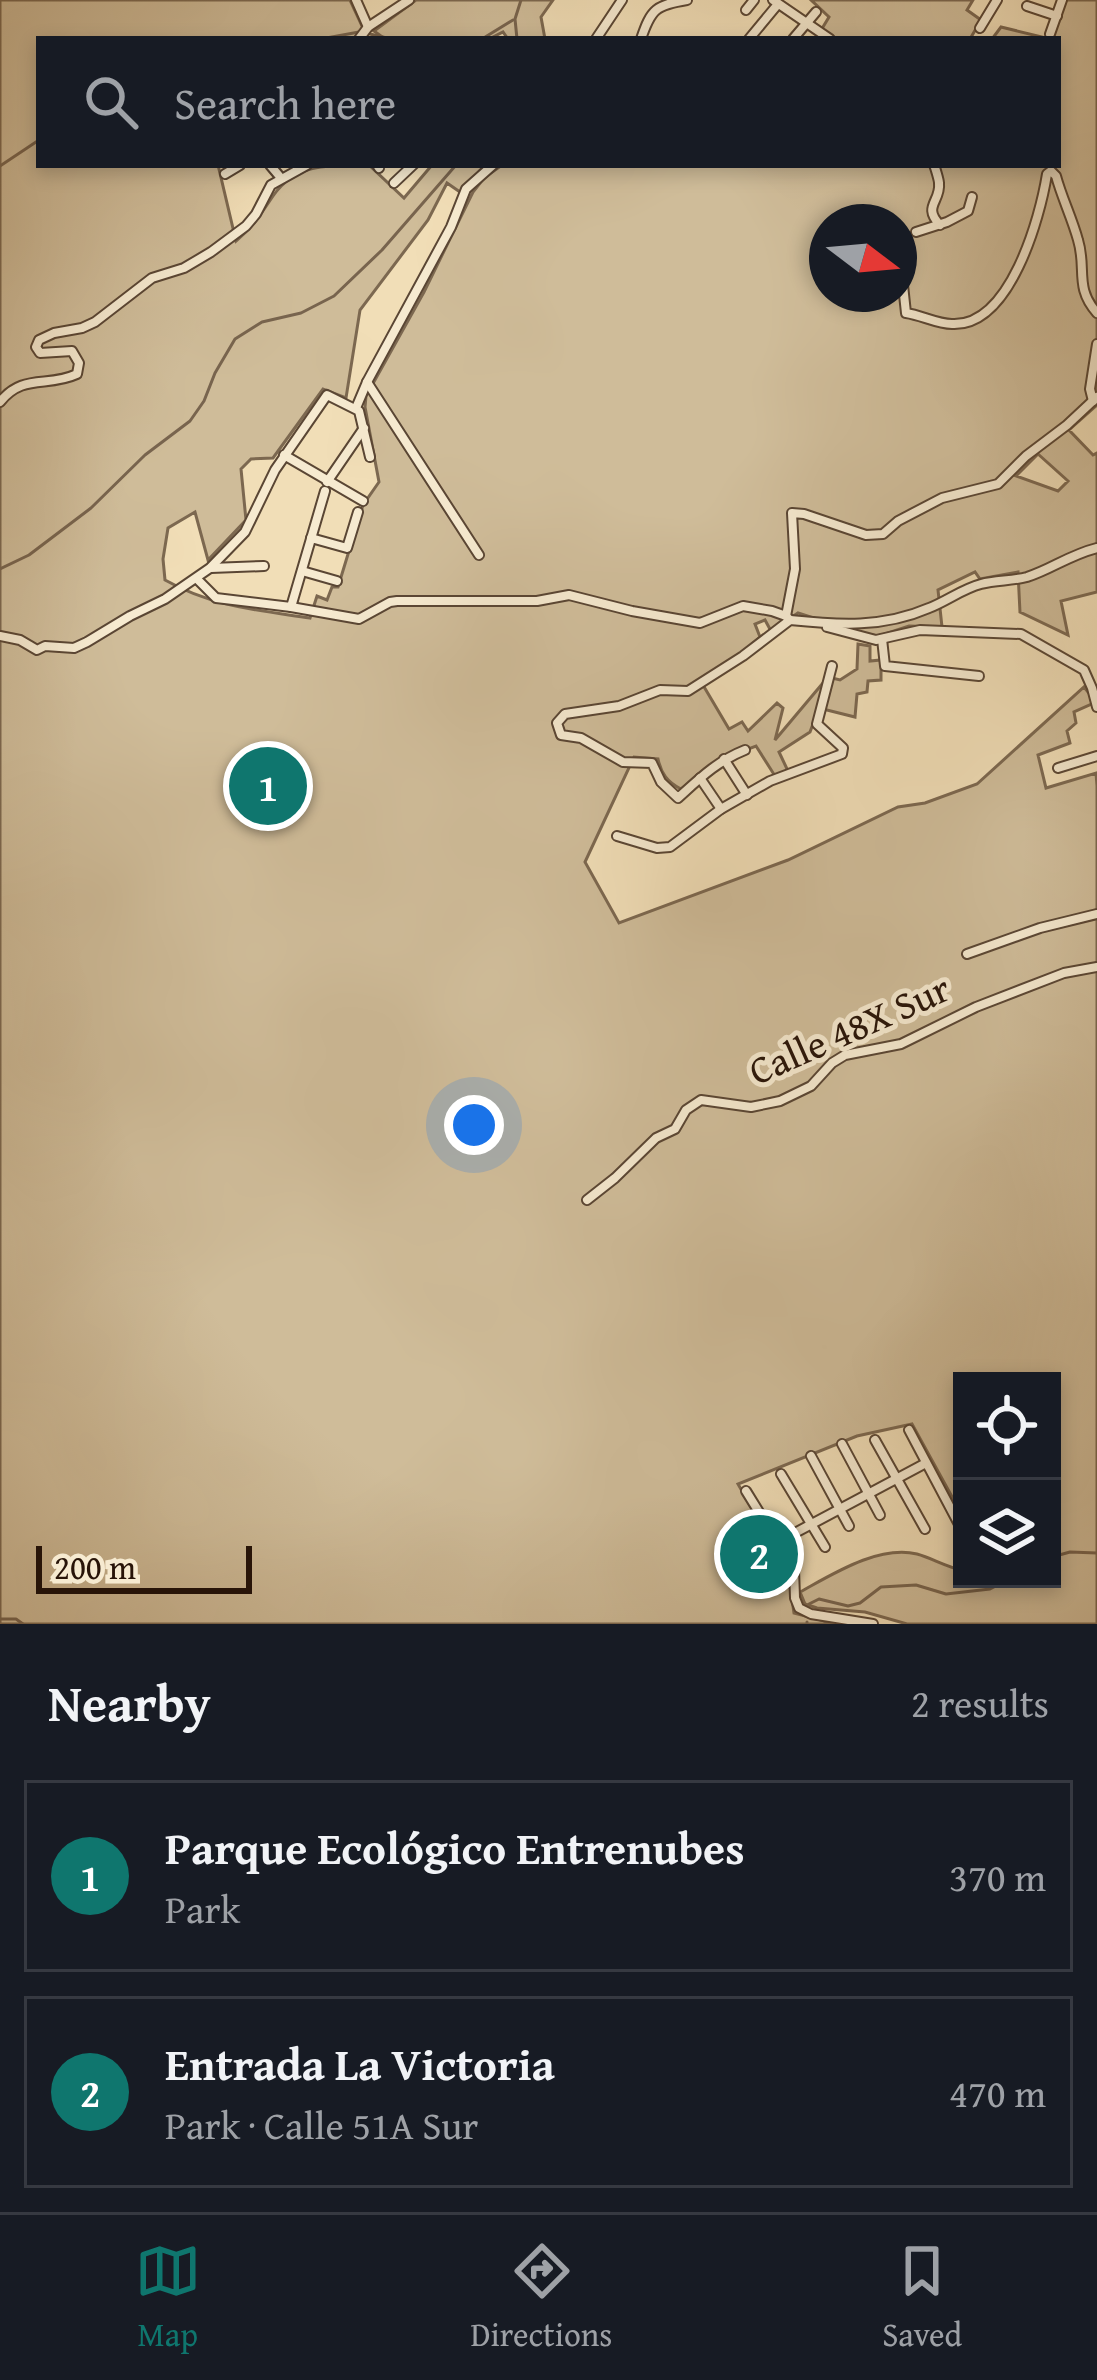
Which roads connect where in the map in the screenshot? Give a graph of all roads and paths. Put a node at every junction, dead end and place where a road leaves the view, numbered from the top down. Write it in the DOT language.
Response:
graph roads {
  1 [pos="356,0"];
  2 [pos="409,0"];
  3 [pos="622,0"];
  4 [pos="687,0"];
  5 [pos="754,0"];
  6 [pos="997,0"];
  7 [pos="1062,0"];
  8 [pos="776,2"];
  9 [pos="1027,6"];
  10 [pos="746,10"];
  11 [pos="816,12"];
  12 [pos="1057,16"];
  13 [pos="807,24"];
  14 [pos="368,27"];
  15 [pos="980,28"];
  16 [pos="1050,34"];
  17 [pos="362,36"];
  18 [pos="598,36"];
  19 [pos="642,36"];
  20 [pos="751,36"];
  21 [pos="796,36"];
  22 [pos="825,36"];
  23 [pos="235,168"];
  24 [pos="272,168"];
  25 [pos="301,168"];
  26 [pos="409,168"];
  27 [pos="490,168"];
  28 [pos="935,168"];
  29 [pos="225,174"];
  30 [pos="281,178"];
  31 [pos="394,183"];
  32 [pos="971,196"];
  33 [pos="940,225"];
  34 [pos="917,232"];
  35 [pos="906,312"];
  36 [pos="1097,312"];
  37 [pos="1097,344"];
  38 [pos="367,382"];
  39 [pos="1095,399"];
  40 [pos="0,402"];
  41 [pos="356,408"];
  42 [pos="364,423"];
  43 [pos="284,455"];
  44 [pos="370,457"];
  45 [pos="326,487"];
  46 [pos="363,501"];
  47 [pos="358,512"];
  48 [pos="311,538"];
  49 [pos="1097,548"];
  50 [pos="479,555"];
  51 [pos="264,566"];
  52 [pos="210,568"];
  53 [pos="302,571"];
  54 [pos="197,579"];
  55 [pos="338,581"];
  56 [pos="292,607"];
  57 [pos="788,618"];
  58 [pos="814,622"];
  59 [pos="0,636"];
  60 [pos="882,639"];
  61 [pos="832,666"];
  62 [pos="979,676"];
  63 [pos="1095,689"];
  64 [pos="1097,707"];
  65 [pos="745,750"];
  66 [pos="1097,757"];
  67 [pos="724,759"];
  68 [pos="1058,768"];
  69 [pos="700,778"];
  70 [pos="747,795"];
  71 [pos="721,809"];
  72 [pos="617,836"];
  73 [pos="1097,914"];
  74 [pos="968,954"];
  75 [pos="1097,967"];
  76 [pos="587,1200"];
  77 [pos="909,1430"];
  78 [pos="875,1440"];
  79 [pos="842,1444"];
  80 [pos="811,1456"];
  81 [pos="926,1463"];
  82 [pos="781,1474"];
  83 [pos="897,1479"];
  84 [pos="746,1491"];
  85 [pos="868,1493"];
  86 [pos="839,1509"];
  87 [pos="953,1513"];
  88 [pos="880,1515"];
  89 [pos="811,1524"];
  90 [pos="849,1526"];
  91 [pos="925,1529"];
  92 [pos="778,1541"];
  93 [pos="825,1546"];
  94 [pos="873,1624"];
  1 -- 14 [label="street"];
  2 -- 14 [label="street"];
  3 -- 18 [label="street"];
  4 -- 19 [label="street"];
  5 -- 10 [label="street"];
  6 -- 15 [label="street"];
  7 -- 12 [label="street"];
  8 -- 13 [label="street"];
  8 -- 20 [label="street"];
  9 -- 12 [label="street"];
  11 -- 13 [label="street"];
  12 -- 16 [label="street"];
  13 -- 21 [label="street"];
  13 -- 22 [label="street"];
  14 -- 17 [label="street"];
  23 -- 29 [label="street"];
  24 -- 30 [label="street"];
  25 -- 30 [label="street"];
  26 -- 31 [label="street"];
  27 -- 38 [label="street"];
  28 -- 33 [label="street"];
  30 -- 40 [label="street"];
  32 -- 33 [label="street"];
  33 -- 34 [label="street"];
  35 -- 36 [label="street"];
  37 -- 39 [label="street"];
  38 -- 41 [label="street"];
  38 -- 50 [label="street"];
  39 -- 57 [label="street"];
  41 -- 42 [label="street"];
  41 -- 43 [label="street"];
  42 -- 44 [label="street"];
  42 -- 45 [label="street"];
  43 -- 45 [label="street"];
  43 -- 52 [label="street"];
  45 -- 46 [label="street"];
  45 -- 48 [label="street"];
  47 -- 48 [label="street"];
  48 -- 53 [label="street"];
  49 -- 58 [label="street"];
  51 -- 52 [label="street"];
  52 -- 54 [label="street"];
  53 -- 55 [label="street"];
  53 -- 56 [label="street"];
  54 -- 56 [label="street"];
  54 -- 59 [label="street"];
  56 -- 57 [label="street"];
  57 -- 58 [label="street"];
  57 -- 69 [label="street"];
  58 -- 60 [label="street"];
  60 -- 62 [label="street"];
  60 -- 63 [label="street"];
  61 -- 70 [label="street"];
  63 -- 64 [label="street"];
  65 -- 67 [label="street"];
  66 -- 68 [label="street"];
  67 -- 69 [label="street"];
  67 -- 70 [label="street"];
  69 -- 71 [label="street"];
  70 -- 71 [label="street"];
  71 -- 72 [label="street"];
  73 -- 74 [label="street"];
  75 -- 76 [label="street, Calle 48X Sur"];
  77 -- 81 [label="street"];
  78 -- 83 [label="street"];
  79 -- 85 [label="street"];
  80 -- 86 [label="street"];
  81 -- 83 [label="street"];
  81 -- 87 [label="street"];
  82 -- 89 [label="street"];
  83 -- 85 [label="street"];
  83 -- 91 [label="street"];
  84 -- 92 [label="street"];
  85 -- 86 [label="street"];
  85 -- 88 [label="street"];
  86 -- 89 [label="street"];
  86 -- 90 [label="street"];
  89 -- 92 [label="street"];
  89 -- 93 [label="street"];
  92 -- 94 [label="street"];
}
